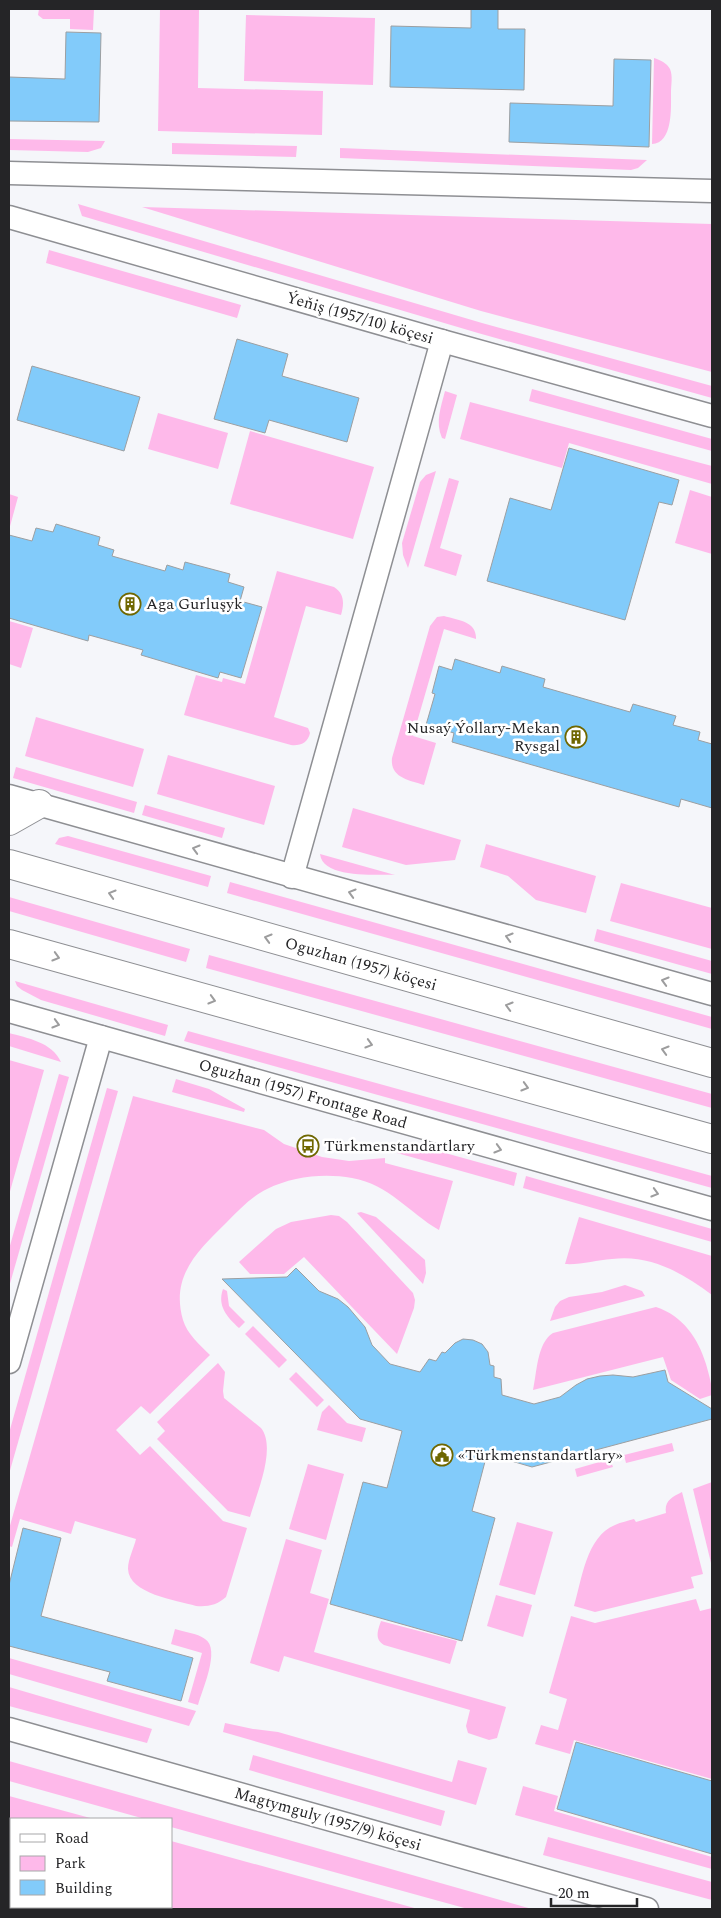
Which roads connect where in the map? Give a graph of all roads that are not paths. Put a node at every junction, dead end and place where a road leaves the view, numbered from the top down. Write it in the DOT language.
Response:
graph roads {
  1 [pos="9,173"];
  2 [pos="712,191"];
  3 [pos="9,217"];
  4 [pos="442,341"];
  5 [pos="712,416"];
  6 [pos="9,796"];
  7 [pos="39,804"];
  8 [pos="9,821"];
  9 [pos="9,864"];
  10 [pos="292,876"];
  11 [pos="9,944"];
  12 [pos="712,994"];
  13 [pos="9,1011"];
  14 [pos="101,1037"];
  15 [pos="712,1063"];
  16 [pos="712,1139"];
  17 [pos="712,1209"];
  18 [pos="9,1362"];
  19 [pos="9,1729"];
  20 [pos="646,1909"];
  1 -- 2 [label="street"];
  3 -- 4 [label="street, Ýeňiş (1957/10) köçesi"];
  4 -- 5 [label="street, Ýeňiş (1957/10) köçesi"];
  4 -- 10 [label="street"];
  6 -- 7 [label="street"];
  7 -- 8 [label="main road"];
  10 -- 7 [label="street, one-way"];
  15 -- 9 [label="main road, Oguzhan (1957) köçesi, one-way"];
  12 -- 10 [label="street, one-way"];
  11 -- 16 [label="main road, one-way"];
  13 -- 14 [label="street, Oguzhan (1957) Frontage Road, one-way"];
  14 -- 17 [label="street, Oguzhan (1957) Frontage Road, one-way"];
  14 -- 18 [label="street"];
  19 -- 20 [label="street, Magtymguly (1957/9) köçesi"];
}
